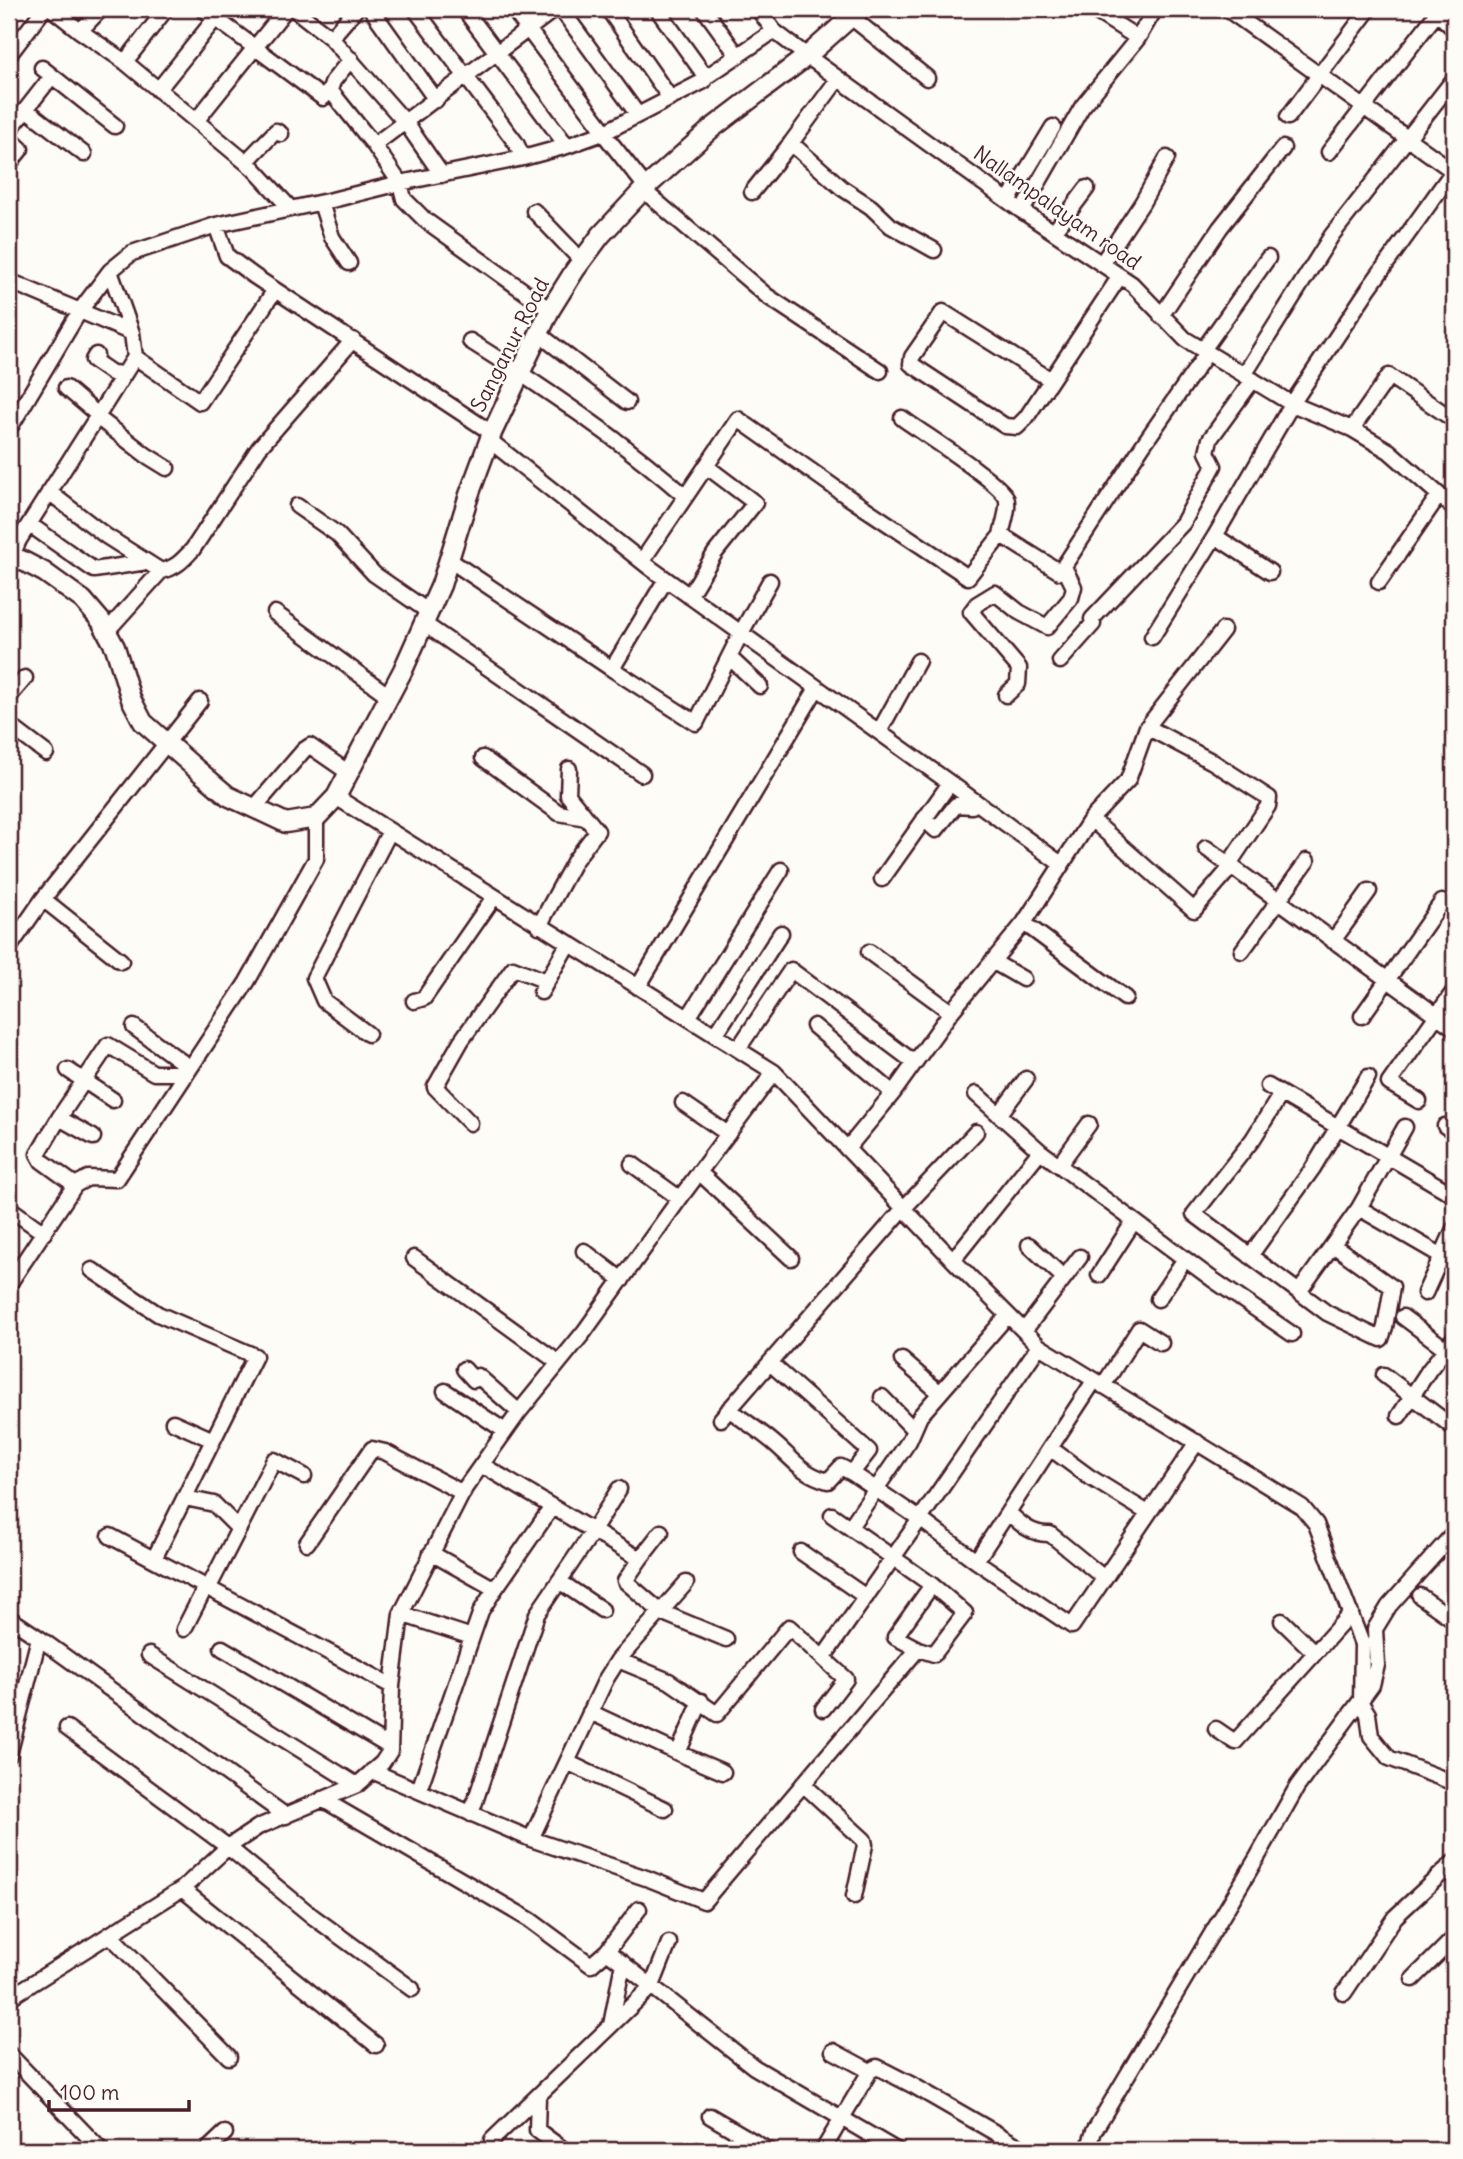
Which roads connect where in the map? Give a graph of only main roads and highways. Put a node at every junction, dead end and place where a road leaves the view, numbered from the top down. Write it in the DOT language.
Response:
graph roads {
  1 [pos="851,12"];
  2 [pos="9,560"];
  1 -- 2 [label="main road, Sanganur Road"];
}
